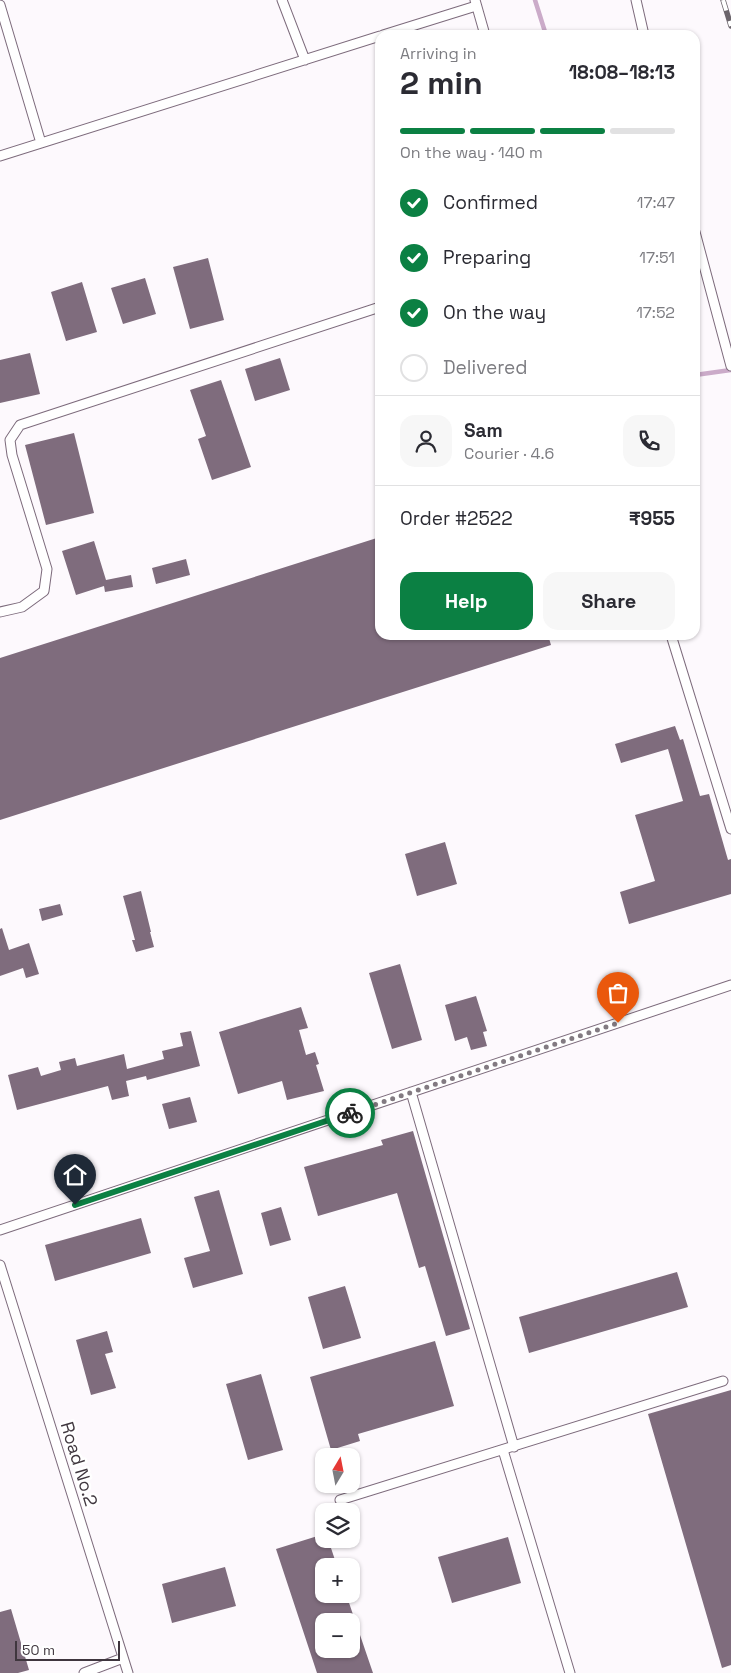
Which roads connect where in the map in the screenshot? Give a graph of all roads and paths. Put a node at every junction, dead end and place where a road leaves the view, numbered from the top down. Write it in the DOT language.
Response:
graph roads {
  1 [pos="282,0"];
  2 [pos="636,0"];
  3 [pos="476,3"];
  4 [pos="0,5"];
  5 [pos="399,30"];
  6 [pos="484,30"];
  7 [pos="643,30"];
  8 [pos="375,38"];
  9 [pos="305,60"];
  10 [pos="41,143"];
  11 [pos="0,156"];
  12 [pos="700,250"];
  13 [pos="375,310"];
  14 [pos="731,365"];
  15 [pos="0,612"];
  16 [pos="673,640"];
  17 [pos="731,830"];
  18 [pos="731,985"];
  19 [pos="411,1092"];
  20 [pos="0,1230"];
  21 [pos="0,1265"];
  22 [pos="723,1382"];
  23 [pos="514,1447"];
  24 [pos="503,1450"];
  25 [pos="340,1500"];
  26 [pos="123,1658"];
  27 [pos="84,1673"];
  28 [pos="128,1673"];
  29 [pos="570,1673"];
  1 -- 9 [label="lane"];
  2 -- 7 [label="lane"];
  3 -- 5 [label="lane"];
  3 -- 6 [label="lane"];
  4 -- 10 [label="lane"];
  8 -- 9 [label="lane"];
  9 -- 10 [label="lane"];
  10 -- 11 [label="lane"];
  12 -- 14 [label="lane"];
  13 -- 15 [label="lane"];
  16 -- 17 [label="lane"];
  18 -- 19 [label="lane"];
  19 -- 20 [label="lane"];
  19 -- 23 [label="lane"];
  21 -- 26 [label="lane, Road No.2"];
  22 -- 23 [label="lane"];
  23 -- 24 [label="lane"];
  24 -- 25 [label="lane"];
  24 -- 29 [label="lane"];
  26 -- 27 [label="lane"];
  26 -- 28 [label="lane, Road No.2"];
}
